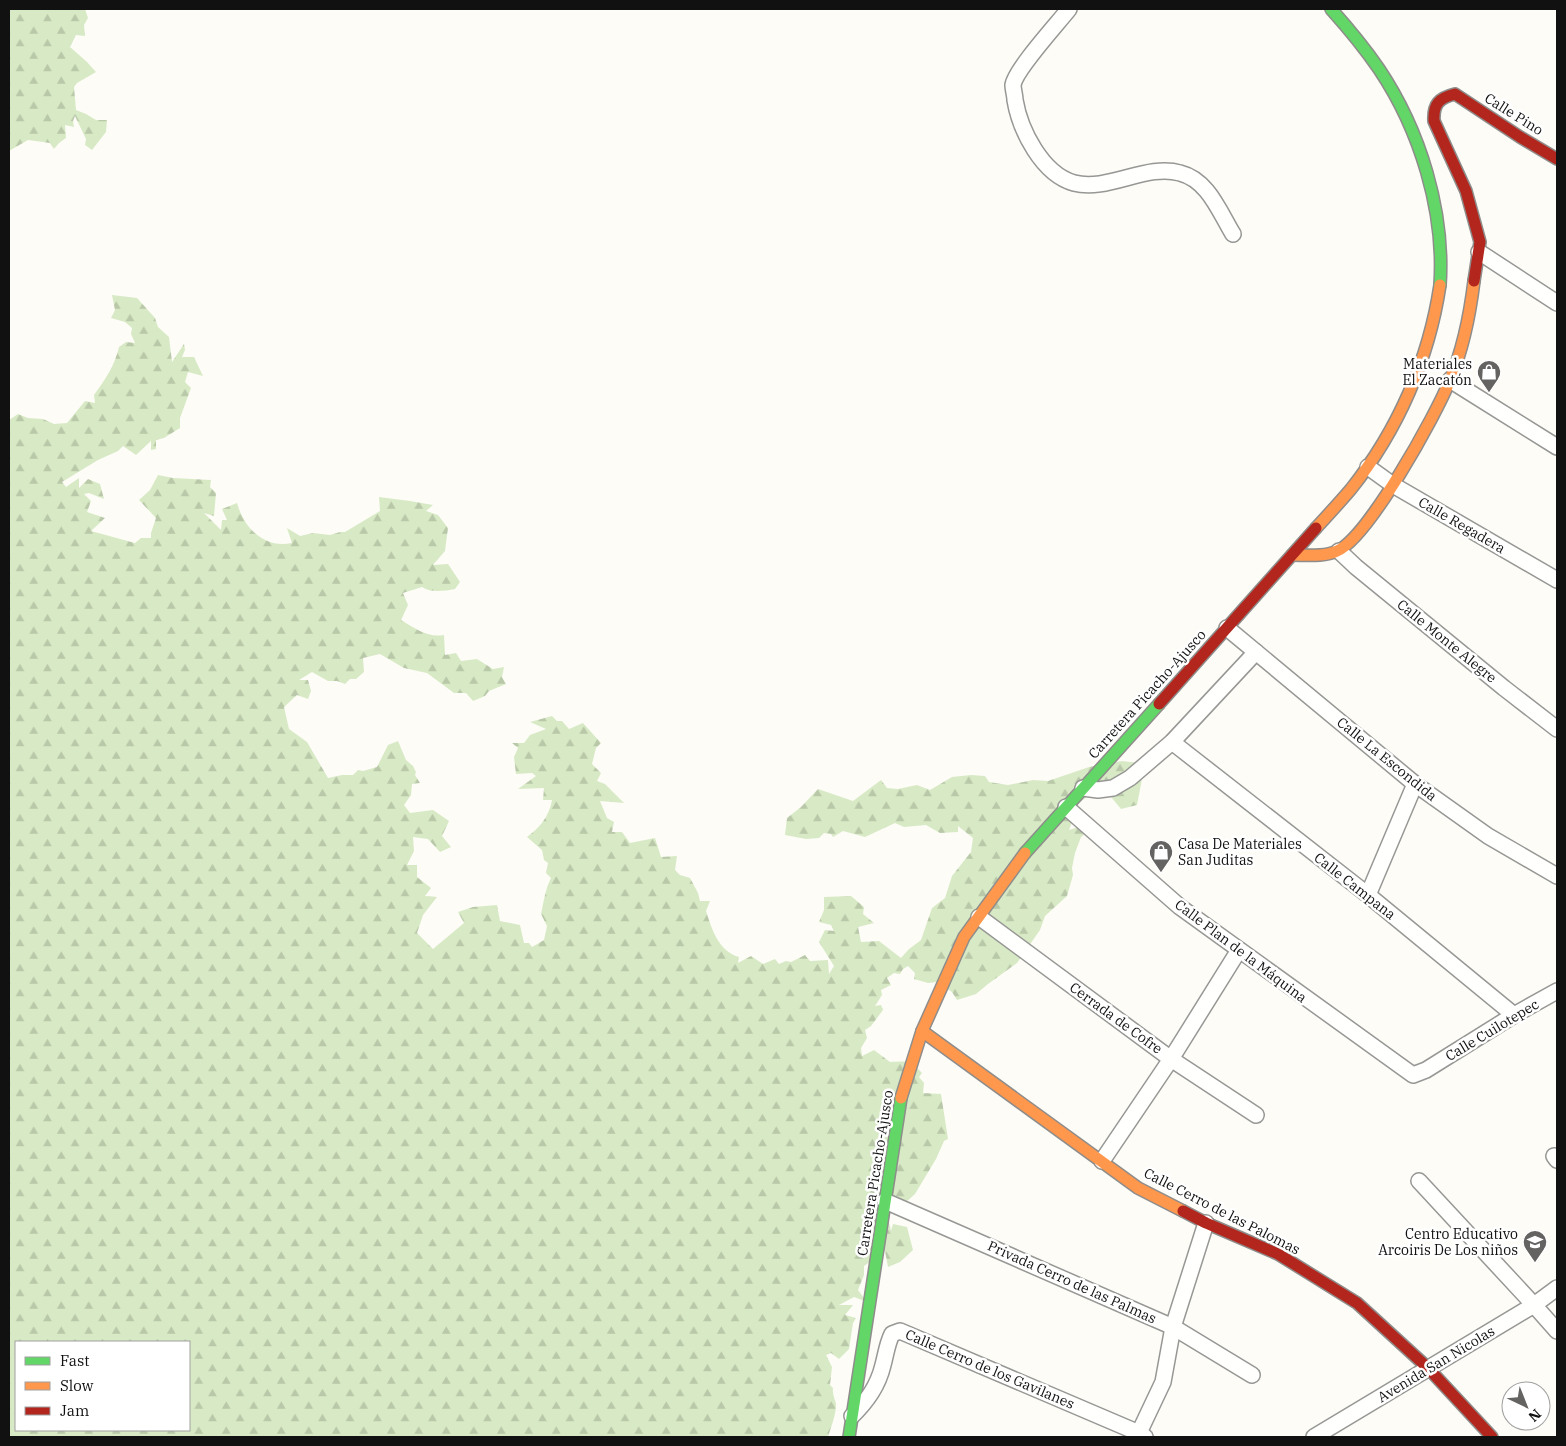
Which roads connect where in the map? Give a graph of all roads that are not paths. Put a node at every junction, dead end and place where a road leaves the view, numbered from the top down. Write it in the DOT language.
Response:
graph roads {
  1 [pos="1070,9"];
  2 [pos="1331,9"];
  3 [pos="1557,159"];
  4 [pos="1233,234"];
  5 [pos="1479,252"];
  6 [pos="1557,303"];
  7 [pos="1450,380"];
  8 [pos="1557,447"];
  9 [pos="1368,467"];
  10 [pos="1394,485"];
  11 [pos="1340,551"];
  12 [pos="1292,555"];
  13 [pos="1557,580"];
  14 [pos="1228,628"];
  15 [pos="1256,652"];
  16 [pos="1557,729"];
  17 [pos="1172,742"];
  18 [pos="1415,784"];
  19 [pos="1083,788"];
  20 [pos="1066,807"];
  21 [pos="1557,876"];
  22 [pos="1368,895"];
  23 [pos="979,917"];
  24 [pos="1238,950"];
  25 [pos="1554,998"];
  26 [pos="1514,1015"];
  27 [pos="922,1031"];
  28 [pos="1172,1059"];
  29 [pos="1426,1070"];
  30 [pos="1256,1114"];
  31 [pos="1102,1161"];
  32 [pos="1418,1181"];
  33 [pos="886,1201"];
  34 [pos="1206,1223"];
  35 [pos="1557,1288"];
  36 [pos="1534,1305"];
  37 [pos="1173,1327"];
  38 [pos="1557,1332"];
  39 [pos="1428,1368"];
  40 [pos="1252,1375"];
  41 [pos="852,1416"];
  42 [pos="1140,1436"];
  43 [pos="1322,1436"];
  44 [pos="849,1437"];
  45 [pos="1492,1437"];
  1 -- 4 [label="street"];
  2 -- 9 [label="main road, Carretera Picacho-Ajusco"];
  3 -- 5 [label="main road, Calle Pino"];
  5 -- 6 [label="street"];
  5 -- 7 [label="main road"];
  7 -- 8 [label="street"];
  7 -- 10 [label="main road"];
  9 -- 10 [label="street, Calle Regadera"];
  9 -- 12 [label="main road, Carretera Picacho-Ajusco"];
  10 -- 11 [label="main road"];
  10 -- 13 [label="street, Calle Regadera"];
  11 -- 12 [label="main road"];
  11 -- 16 [label="street, Calle Monte Alegre"];
  12 -- 14 [label="main road, Carretera Picacho-Ajusco"];
  14 -- 15 [label="street, Calle La Escondida"];
  14 -- 19 [label="main road, Carretera Picacho-Ajusco"];
  15 -- 17 [label="street"];
  15 -- 18 [label="street, Calle La Escondida"];
  17 -- 19 [label="street"];
  17 -- 22 [label="street, Calle Campana"];
  18 -- 21 [label="street, Calle La Escondida"];
  18 -- 22 [label="street"];
  19 -- 20 [label="main road, Carretera Picacho-Ajusco"];
  20 -- 23 [label="main road, Carretera Picacho-Ajusco"];
  20 -- 24 [label="street, Calle Plan de la Máquina"];
  22 -- 26 [label="street, Calle Campana"];
  23 -- 27 [label="main road, Carretera Picacho-Ajusco"];
  23 -- 28 [label="street, Cerrada de Cofre"];
  24 -- 28 [label="street"];
  24 -- 29 [label="street, Calle Plan de la Máquina"];
  25 -- 26 [label="street, Calle Cuilotepec"];
  26 -- 29 [label="street, Calle Cuilotepec"];
  27 -- 31 [label="main road, Calle Cerro de las Palomas"];
  27 -- 33 [label="main road, Carretera Picacho-Ajusco"];
  28 -- 30 [label="street, Cerrada de Cofre"];
  28 -- 31 [label="street"];
  31 -- 34 [label="main road, Calle Cerro de las Palomas"];
  32 -- 36 [label="street"];
  33 -- 37 [label="street, Privada Cerro de las Palmas"];
  33 -- 41 [label="main road, Carretera Picacho-Ajusco"];
  34 -- 37 [label="street"];
  34 -- 39 [label="main road, Calle Cerro de las Palomas"];
  35 -- 36 [label="street, Avenida San Nicolas"];
  36 -- 38 [label="street"];
  36 -- 39 [label="street, Avenida San Nicolas"];
  37 -- 40 [label="street, Privada Cerro de las Palmas"];
  37 -- 42 [label="street"];
  39 -- 43 [label="street, Avenida San Nicolas"];
  39 -- 45 [label="main road, Calle Cerro de las Palomas"];
  41 -- 42 [label="street, Calle Cerro de los Gavilanes"];
  41 -- 44 [label="main road, Carretera Picacho-Ajusco"];
}
